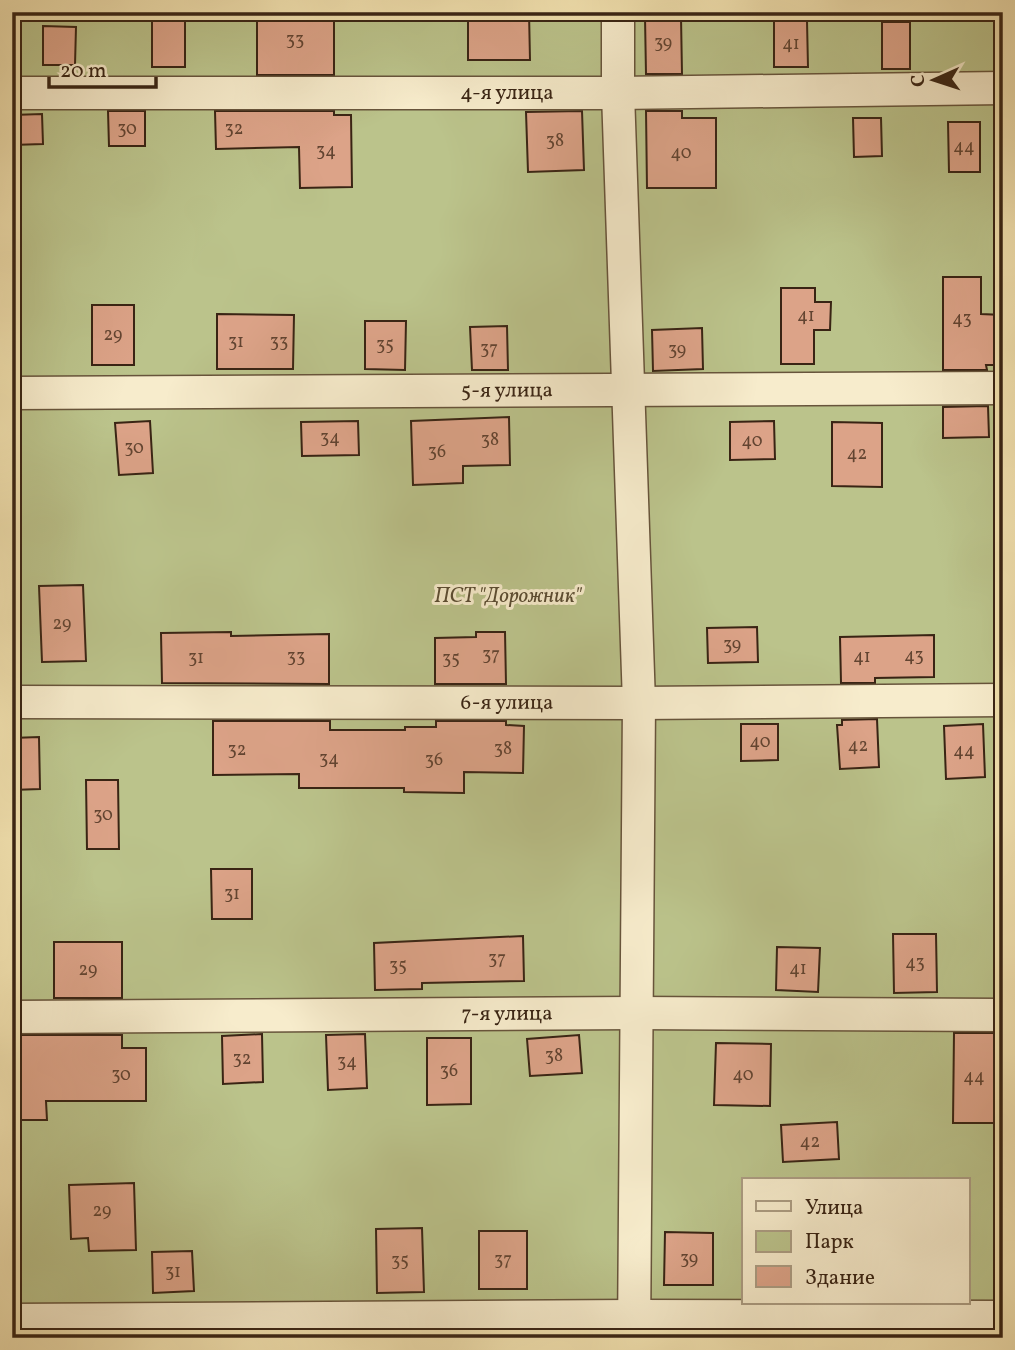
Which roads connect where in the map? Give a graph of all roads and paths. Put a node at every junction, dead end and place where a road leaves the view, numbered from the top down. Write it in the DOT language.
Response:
graph roads {
  1 [pos="618,12"];
  2 [pos="1003,88"];
  3 [pos="12,93"];
  4 [pos="618,93"];
  5 [pos="1003,388"];
  6 [pos="628,389"];
  7 [pos="12,393"];
  8 [pos="1003,700"];
  9 [pos="12,702"];
  10 [pos="639,703"];
  11 [pos="635,1013"];
  12 [pos="1003,1015"];
  13 [pos="12,1017"];
  14 [pos="1003,1317"];
  15 [pos="12,1320"];
  16 [pos="634,1327"];
  1 -- 4 [label="street"];
  2 -- 4 [label="street, 4-я улица"];
  3 -- 4 [label="street, 4-я улица"];
  4 -- 6 [label="street"];
  5 -- 6 [label="street, 5-я улица"];
  6 -- 7 [label="street, 5-я улица"];
  6 -- 10 [label="street"];
  8 -- 10 [label="street, 6-я улица"];
  9 -- 10 [label="street, 6-я улица"];
  10 -- 11 [label="street"];
  11 -- 12 [label="street, 7-я улица"];
  11 -- 13 [label="street, 7-я улица"];
  11 -- 16 [label="street"];
  14 -- 16 [label="street"];
  15 -- 16 [label="street"];
}
